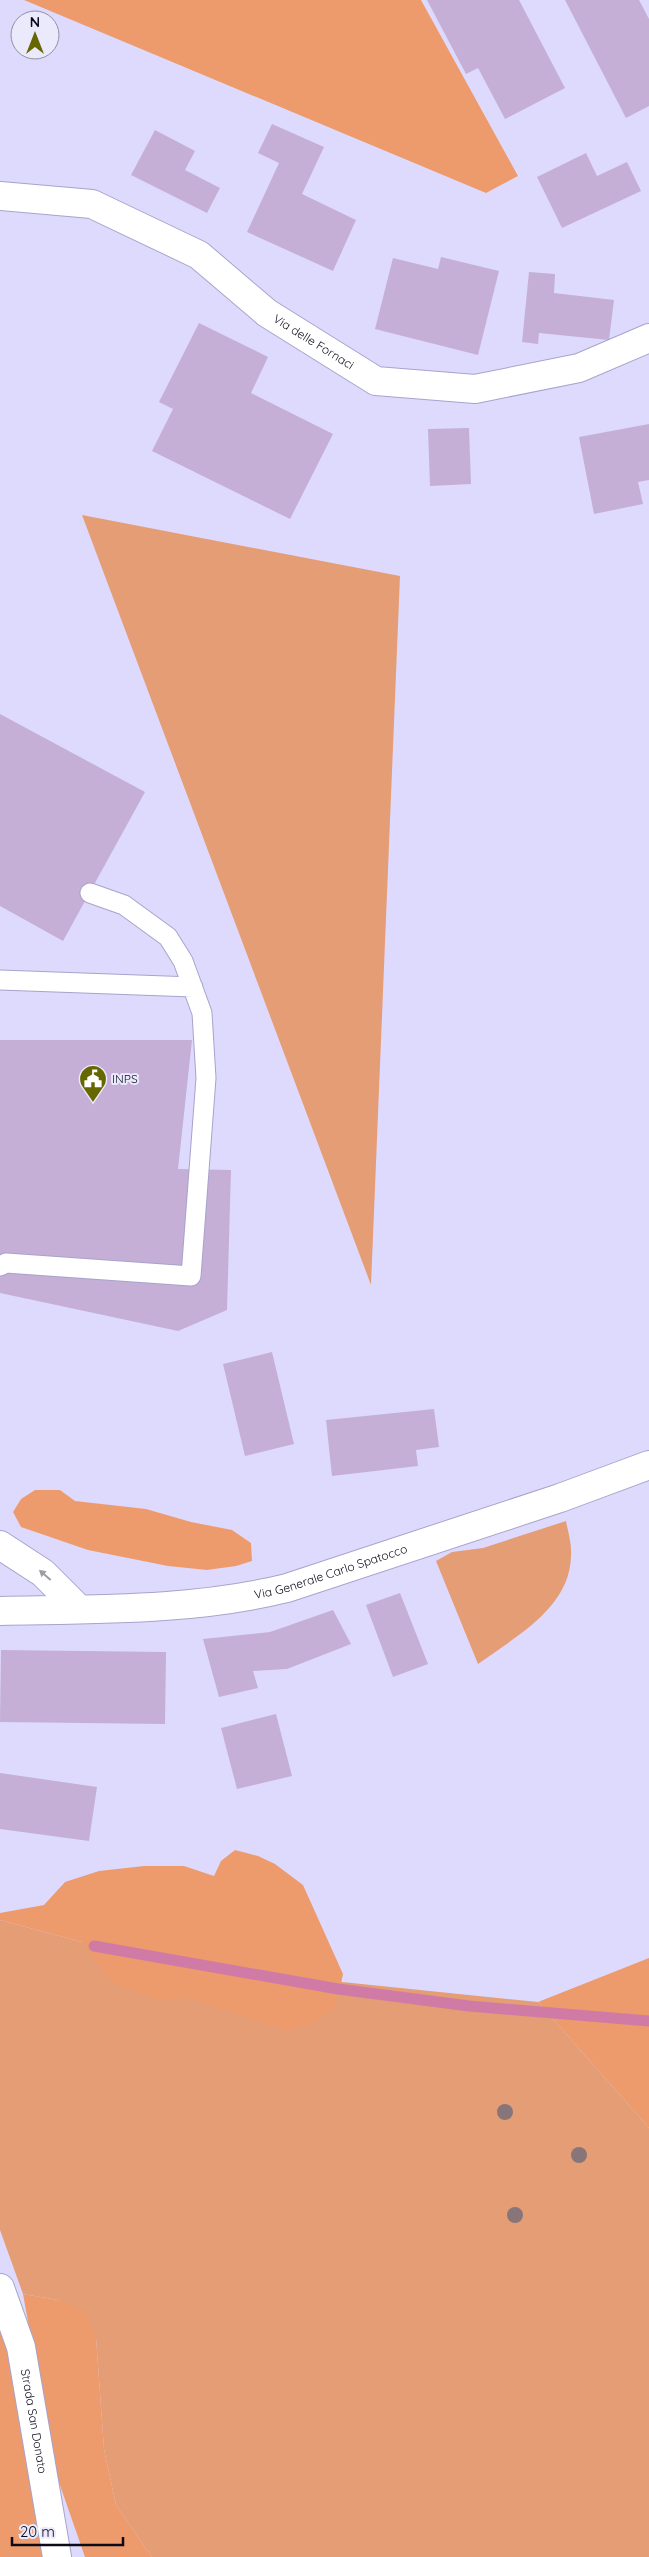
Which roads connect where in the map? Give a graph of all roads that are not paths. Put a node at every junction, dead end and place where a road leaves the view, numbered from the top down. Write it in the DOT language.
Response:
graph roads {
  1 [pos="0,196"];
  2 [pos="649,338"];
  3 [pos="90,892"];
  4 [pos="0,980"];
  5 [pos="194,987"];
  6 [pos="0,1266"];
  7 [pos="649,1465"];
  8 [pos="0,1545"];
  9 [pos="79,1609"];
  10 [pos="0,1611"];
  11 [pos="0,2288"];
  12 [pos="57,2557"];
  1 -- 2 [label="street, Via delle Fornaci"];
  3 -- 5 [label="lane"];
  4 -- 5 [label="lane"];
  5 -- 6 [label="lane"];
  7 -- 9 [label="street, Via Generale Carlo Spatocco"];
  9 -- 8 [label="street, one-way"];
  9 -- 10 [label="street, Via Generale Carlo Spatocco"];
  11 -- 12 [label="street, Strada San Donato"];
}
